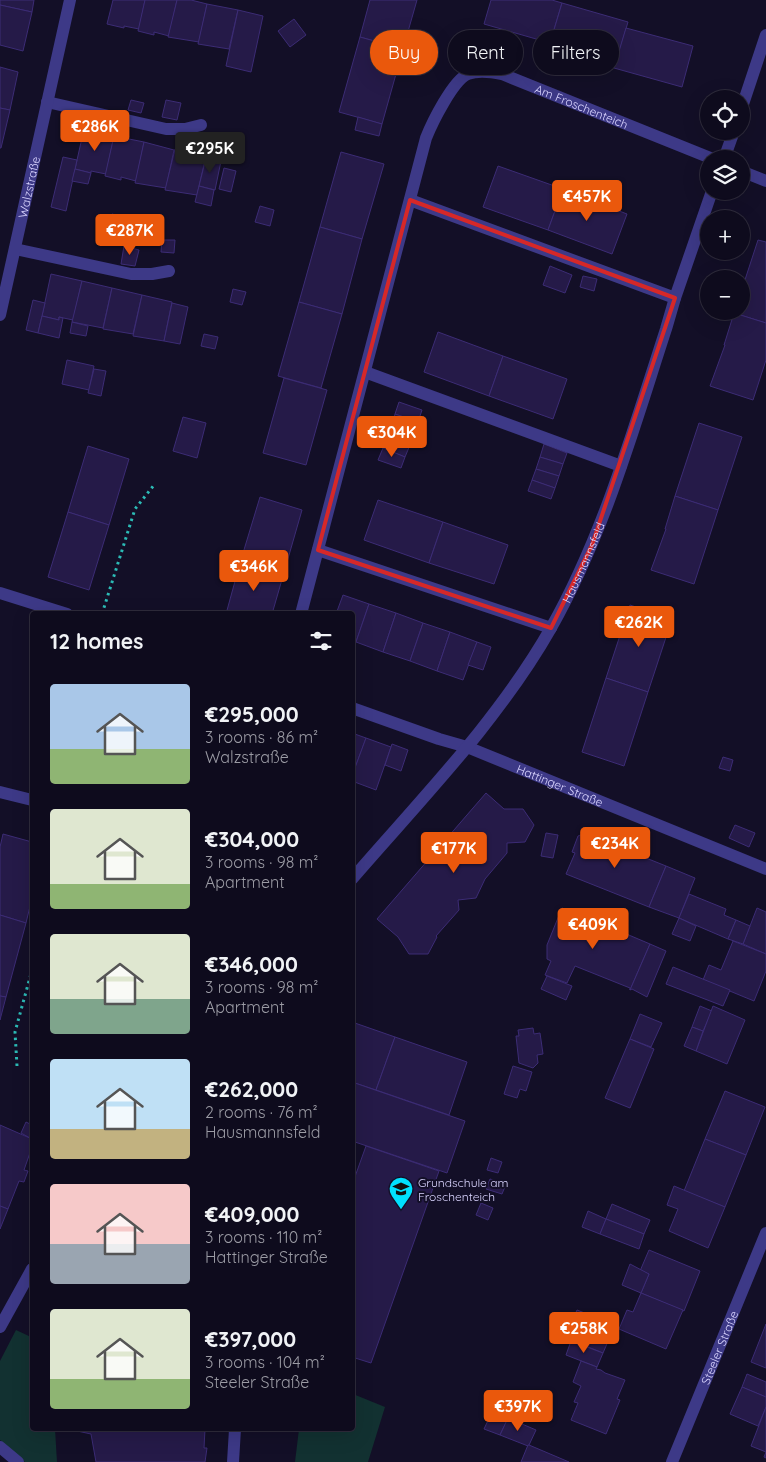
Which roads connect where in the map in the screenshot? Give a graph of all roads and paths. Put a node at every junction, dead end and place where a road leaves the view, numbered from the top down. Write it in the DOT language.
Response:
graph roads {
  1 [pos="70,0"];
  2 [pos="766,36"];
  3 [pos="748,90"];
  4 [pos="47,102"];
  5 [pos="201,125"];
  6 [pos="700,154"];
  7 [pos="750,175"];
  8 [pos="766,181"];
  9 [pos="410,200"];
  10 [pos="709,200"];
  11 [pos="15,249"];
  12 [pos="169,271"];
  13 [pos="675,298"];
  14 [pos="0,315"];
  15 [pos="365,372"];
  16 [pos="621,466"];
  17 [pos="154,485"];
  18 [pos="318,550"];
  19 [pos="0,593"];
  20 [pos="57,611"];
  21 [pos="103,611"];
  22 [pos="302,611"];
  23 [pos="551,628"];
  24 [pos="355,709"];
  25 [pos="467,747"];
  26 [pos="0,792"];
  27 [pos="30,800"];
  28 [pos="766,869"];
  29 [pos="355,876"];
  30 [pos="30,977"];
  31 [pos="17,1066"];
  32 [pos="766,1233"];
  33 [pos="30,1274"];
  34 [pos="0,1327"];
  35 [pos="235,1431"];
  36 [pos="0,1447"];
  37 [pos="18,1462"];
  38 [pos="233,1462"];
  39 [pos="672,1462"];
  1 -- 4 [label="street, Walzstraße"];
  2 -- 3 [label="street"];
  4 -- 5 [label="street"];
  4 -- 11 [label="street, Walzstraße"];
  6 -- 9 [label="street, Am Froschenteich"];
  7 -- 8 [label="street"];
  9 -- 13 [label="street"];
  9 -- 15 [label="street, Am Froschenteich"];
  10 -- 13 [label="street, Hausmannsfeld"];
  11 -- 12 [label="street"];
  11 -- 14 [label="street, Walzstraße"];
  13 -- 16 [label="street, Hausmannsfeld"];
  15 -- 16 [label="street"];
  15 -- 18 [label="street, Am Froschenteich"];
  16 -- 23 [label="street, Hausmannsfeld"];
  17 -- 21 [label="path"];
  18 -- 22 [label="street, Am Froschenteich"];
  18 -- 23 [label="street"];
  19 -- 20 [label="street"];
  23 -- 25 [label="street, Hausmannsfeld"];
  24 -- 25 [label="street, Hattinger Straße"];
  25 -- 28 [label="street, Hattinger Straße"];
  25 -- 29 [label="street, Hausmannsfeld"];
  26 -- 27 [label="street"];
  30 -- 31 [label="path"];
  32 -- 39 [label="street, Steeler Straße"];
  33 -- 34 [label="street"];
  35 -- 38 [label="street"];
  36 -- 37 [label="street"];
}
